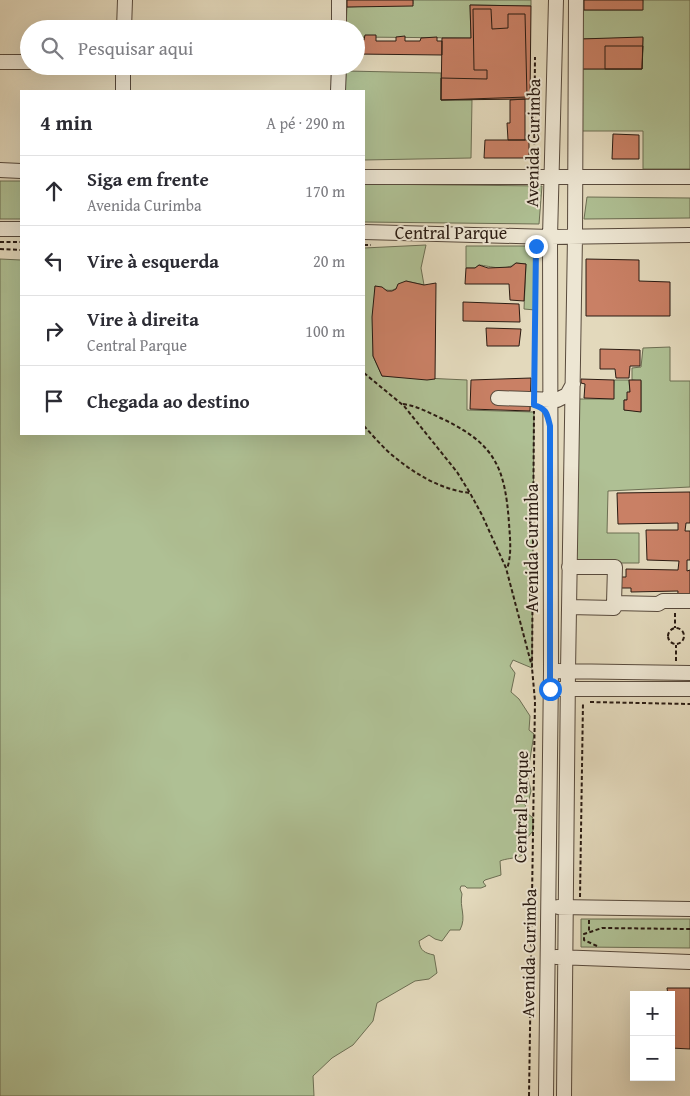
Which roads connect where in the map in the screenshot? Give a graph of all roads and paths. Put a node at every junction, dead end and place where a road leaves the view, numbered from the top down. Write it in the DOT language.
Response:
graph roads {
  1 [pos="124,0"];
  2 [pos="340,0"];
  3 [pos="556,0"];
  4 [pos="576,0"];
  5 [pos="124,20"];
  6 [pos="339,20"];
  7 [pos="535,57"];
  8 [pos="0,62"];
  9 [pos="20,62"];
  10 [pos="123,75"];
  11 [pos="339,75"];
  12 [pos="123,90"];
  13 [pos="338,90"];
  14 [pos="534,169"];
  15 [pos="0,170"];
  16 [pos="20,171"];
  17 [pos="574,176"];
  18 [pos="365,177"];
  19 [pos="550,177"];
  20 [pos="690,177"];
  21 [pos="0,229"];
  22 [pos="20,229"];
  23 [pos="365,232"];
  24 [pos="690,235"];
  25 [pos="550,236"];
  26 [pos="575,236"];
  27 [pos="0,242"];
  28 [pos="20,242"];
  29 [pos="365,245"];
  30 [pos="373,245"];
  31 [pos="536,246"];
  32 [pos="0,250"];
  33 [pos="20,250"];
  34 [pos="365,374"];
  35 [pos="572,384"];
  36 [pos="550,400"];
  37 [pos="498,401"];
  38 [pos="534,402"];
  39 [pos="401,404"];
  40 [pos="550,426"];
  41 [pos="365,427"];
  42 [pos="470,493"];
  43 [pos="570,567"];
  44 [pos="507,571"];
  45 [pos="690,601"];
  46 [pos="614,603"];
  47 [pos="569,607"];
  48 [pos="675,608"];
  49 [pos="675,628"];
  50 [pos="676,645"];
  51 [pos="676,664"];
  52 [pos="532,668"];
  53 [pos="551,671"];
  54 [pos="568,671"];
  55 [pos="690,673"];
  56 [pos="567,688"];
  57 [pos="550,689"];
  58 [pos="690,689"];
  59 [pos="690,704"];
  60 [pos="580,900"];
  61 [pos="548,907"];
  62 [pos="566,907"];
  63 [pos="690,909"];
  64 [pos="690,929"];
  65 [pos="600,950"];
  66 [pos="548,958"];
  67 [pos="565,958"];
  68 [pos="690,962"];
  69 [pos="529,1096"];
  70 [pos="546,1096"];
  71 [pos="564,1096"];
  1 -- 5 [label="street"];
  2 -- 6 [label="street"];
  3 -- 19 [label="street, Avenida Curimba"];
  4 -- 17 [label="street, Avenida Curimba"];
  7 -- 14 [label="path"];
  8 -- 9 [label="street"];
  10 -- 12 [label="street"];
  11 -- 13 [label="street"];
  15 -- 16 [label="street"];
  17 -- 19 [label="street"];
  17 -- 20 [label="street"];
  17 -- 26 [label="street, Avenida Curimba"];
  18 -- 19 [label="street"];
  19 -- 25 [label="street, Avenida Curimba"];
  21 -- 22 [label="street"];
  23 -- 25 [label="street"];
  24 -- 26 [label="street"];
  25 -- 26 [label="street"];
  25 -- 36 [label="street, Avenida Curimba"];
  26 -- 35 [label="street, Avenida Curimba"];
  27 -- 28 [label="path"];
  29 -- 30 [label="path, Central Parque"];
  31 -- 38 [label="path, Central Parque"];
  32 -- 33 [label="path"];
  34 -- 39 [label="path, Central Parque"];
  35 -- 36 [label="street"];
  35 -- 43 [label="street, Avenida Curimba"];
  36 -- 38 [label="street"];
  36 -- 40 [label="street, Avenida Curimba"];
  37 -- 38 [label="street"];
  38 -- 40 [label="street"];
  38 -- 52 [label="path, Central Parque"];
  39 -- 42 [label="path, Central Parque"];
  39 -- 44 [label="path"];
  40 -- 53 [label="street, Avenida Curimba"];
  41 -- 42 [label="path"];
  42 -- 44 [label="path, Central Parque"];
  43 -- 46 [label="street"];
  43 -- 47 [label="street, Avenida Curimba"];
  44 -- 52 [label="path, Central Parque"];
  45 -- 46 [label="street"];
  46 -- 47 [label="street"];
  47 -- 54 [label="street, Avenida Curimba"];
  48 -- 49 [label="path"];
  49 -- 50 [label="path"];
  49 -- 50 [label="path"];
  50 -- 51 [label="path"];
  52 -- 69 [label="path, Central Parque"];
  53 -- 54 [label="street"];
  53 -- 57 [label="street, Avenida Curimba"];
  54 -- 55 [label="street"];
  54 -- 56 [label="street, Avenida Curimba"];
  56 -- 57 [label="street"];
  56 -- 58 [label="street"];
  56 -- 62 [label="street, Avenida Curimba"];
  57 -- 61 [label="street, Avenida Curimba"];
  59 -- 60 [label="path"];
  61 -- 62 [label="street"];
  61 -- 66 [label="street, Avenida Curimba"];
  62 -- 63 [label="street"];
  62 -- 67 [label="street, Avenida Curimba"];
  64 -- 65 [label="path"];
  66 -- 67 [label="street"];
  66 -- 70 [label="street, Avenida Curimba"];
  67 -- 68 [label="street"];
  67 -- 71 [label="street, Avenida Curimba"];
}
